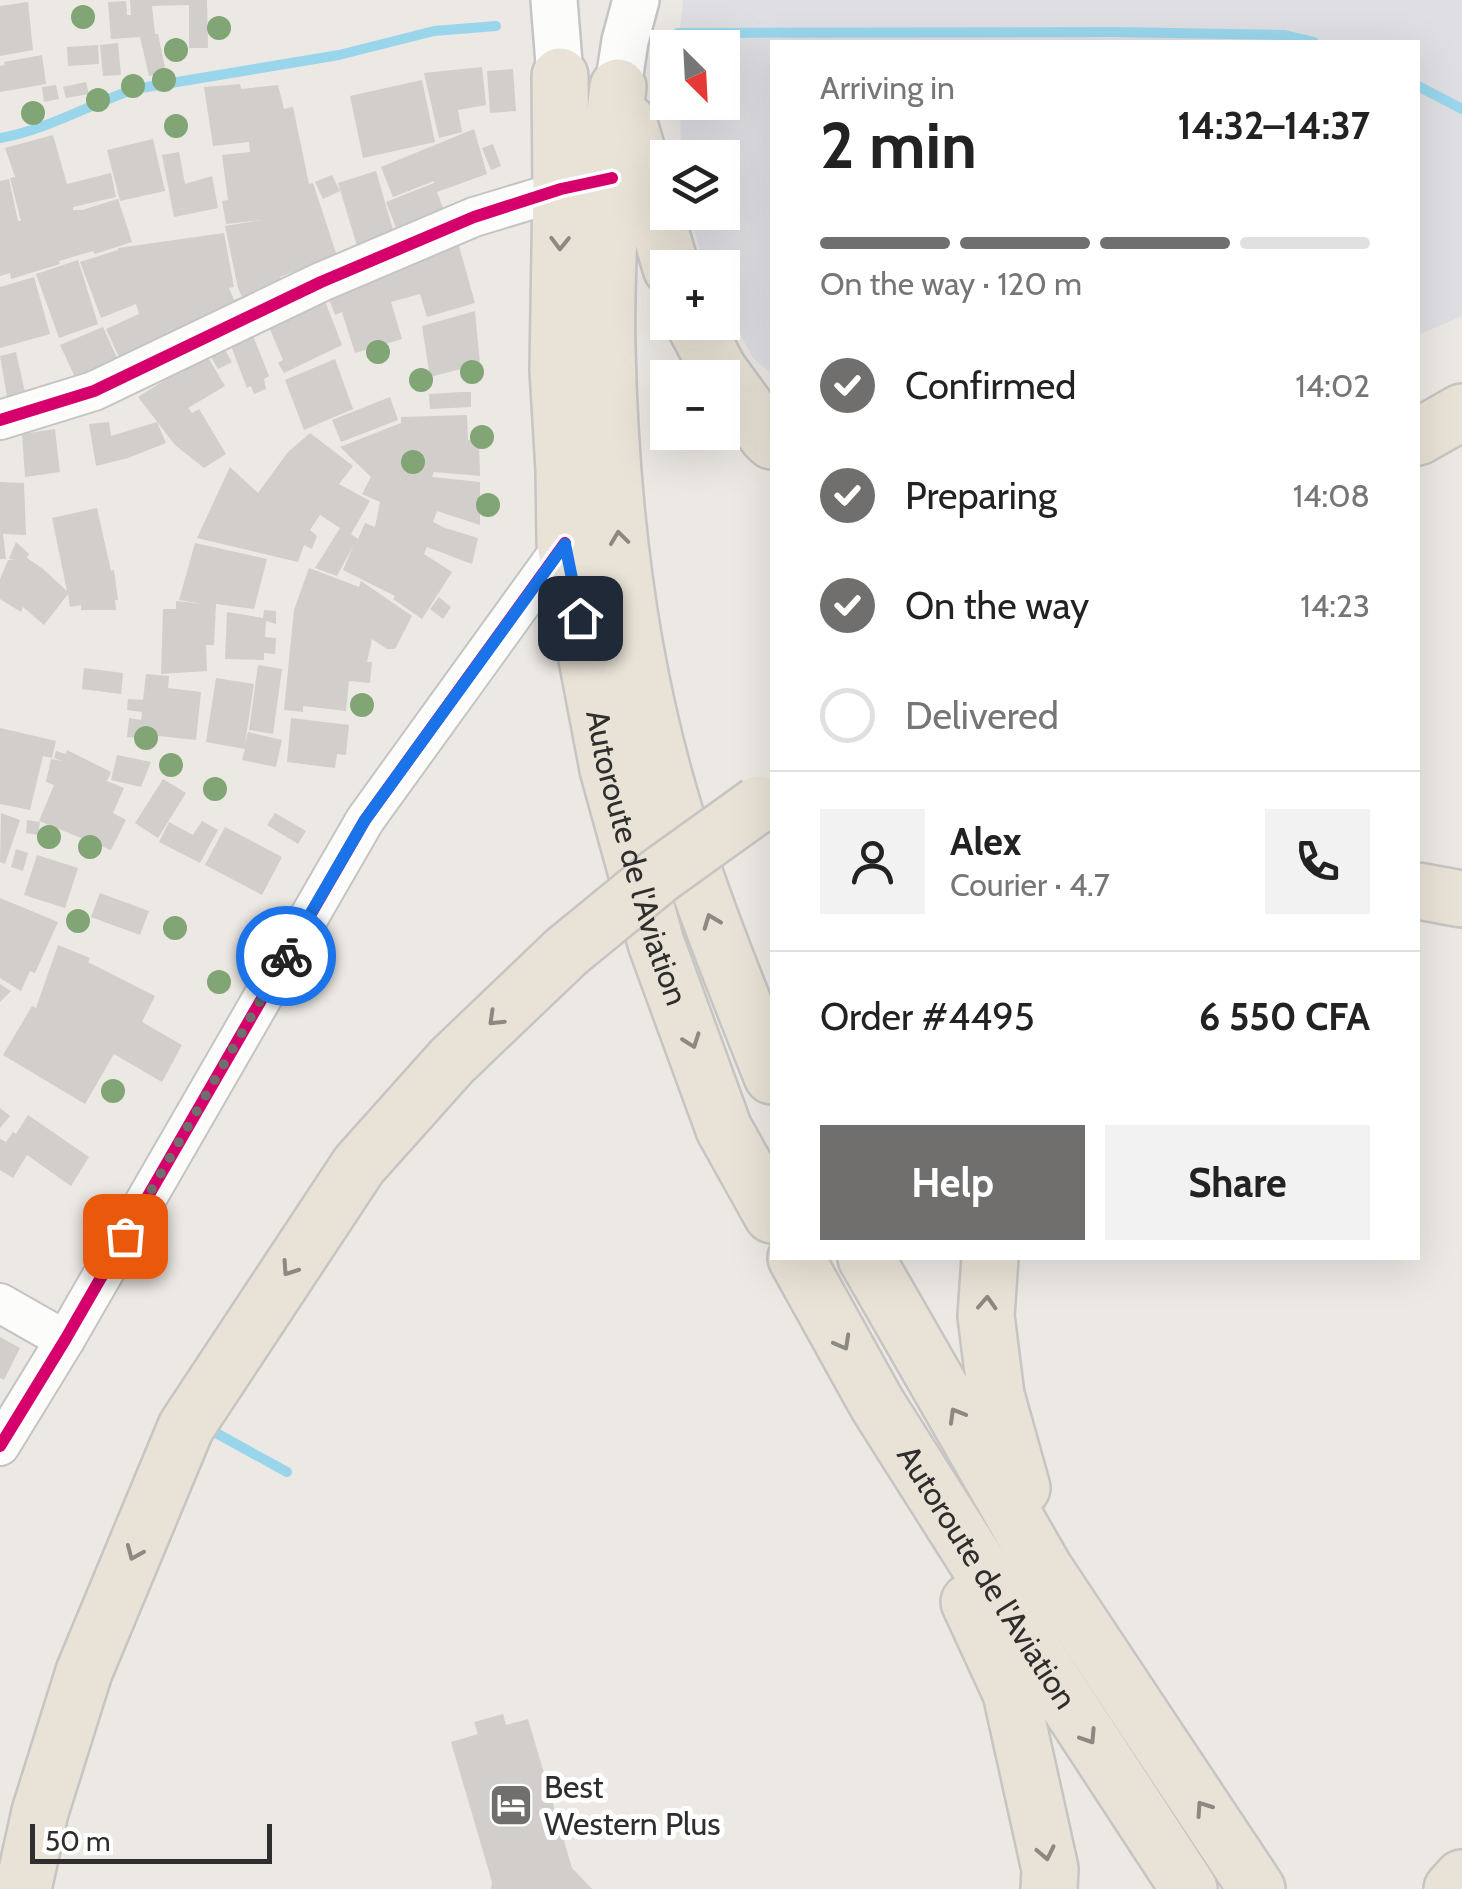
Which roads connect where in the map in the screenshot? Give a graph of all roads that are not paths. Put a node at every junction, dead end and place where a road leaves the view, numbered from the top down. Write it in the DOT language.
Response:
graph roads {
  1 [pos="554,0"];
  2 [pos="624,32"];
  3 [pos="560,76"];
  4 [pos="587,183"];
  5 [pos="668,250"];
  6 [pos="702,340"];
  7 [pos="1462,412"];
  8 [pos="0,420"];
  9 [pos="1420,437"];
  10 [pos="770,438"];
  11 [pos="565,544"];
  12 [pos="766,800"];
  13 [pos="1420,890"];
  14 [pos="1462,899"];
  15 [pos="770,1071"];
  16 [pos="770,1212"];
  17 [pos="797,1260"];
  18 [pos="867,1260"];
  19 [pos="990,1260"];
  20 [pos="0,1303"];
  21 [pos="65,1340"];
  22 [pos="877,1404"];
  23 [pos="0,1446"];
  24 [pos="1044,1568"];
  25 [pos="1462,1878"];
  26 [pos="24,1889"];
  27 [pos="1049,1889"];
  28 [pos="1189,1889"];
  29 [pos="1257,1889"];
  30 [pos="1452,1889"];
  1 -- 3 [label="street, Autoroute de l'Aviation"];
  2 -- 4 [label="highway, Autoroute de l'Aviation"];
  2 -- 5 [label="highway"];
  3 -- 4 [label="highway, Autoroute de l'Aviation"];
  4 -- 8 [label="street"];
  4 -- 11 [label="highway, Autoroute de l'Aviation, one-way"];
  15 -- 4 [label="highway, Autoroute de l'Aviation, one-way"];
  6 -- 10 [label="highway"];
  7 -- 9 [label="highway"];
  11 -- 16 [label="highway, Autoroute de l'Aviation, one-way"];
  11 -- 21 [label="street"];
  12 -- 26 [label="highway, one-way, bridge"];
  13 -- 14 [label="highway"];
  17 -- 22 [label="highway, Autoroute de l'Aviation, one-way"];
  24 -- 18 [label="highway, Autoroute de l'Aviation, one-way"];
  24 -- 19 [label="highway, one-way"];
  20 -- 21 [label="street"];
  21 -- 23 [label="street"];
  22 -- 27 [label="highway, one-way"];
  22 -- 28 [label="highway, Autoroute de l'Aviation, one-way"];
  29 -- 24 [label="highway, Autoroute de l'Aviation, one-way"];
  25 -- 30 [label="highway"];
}
